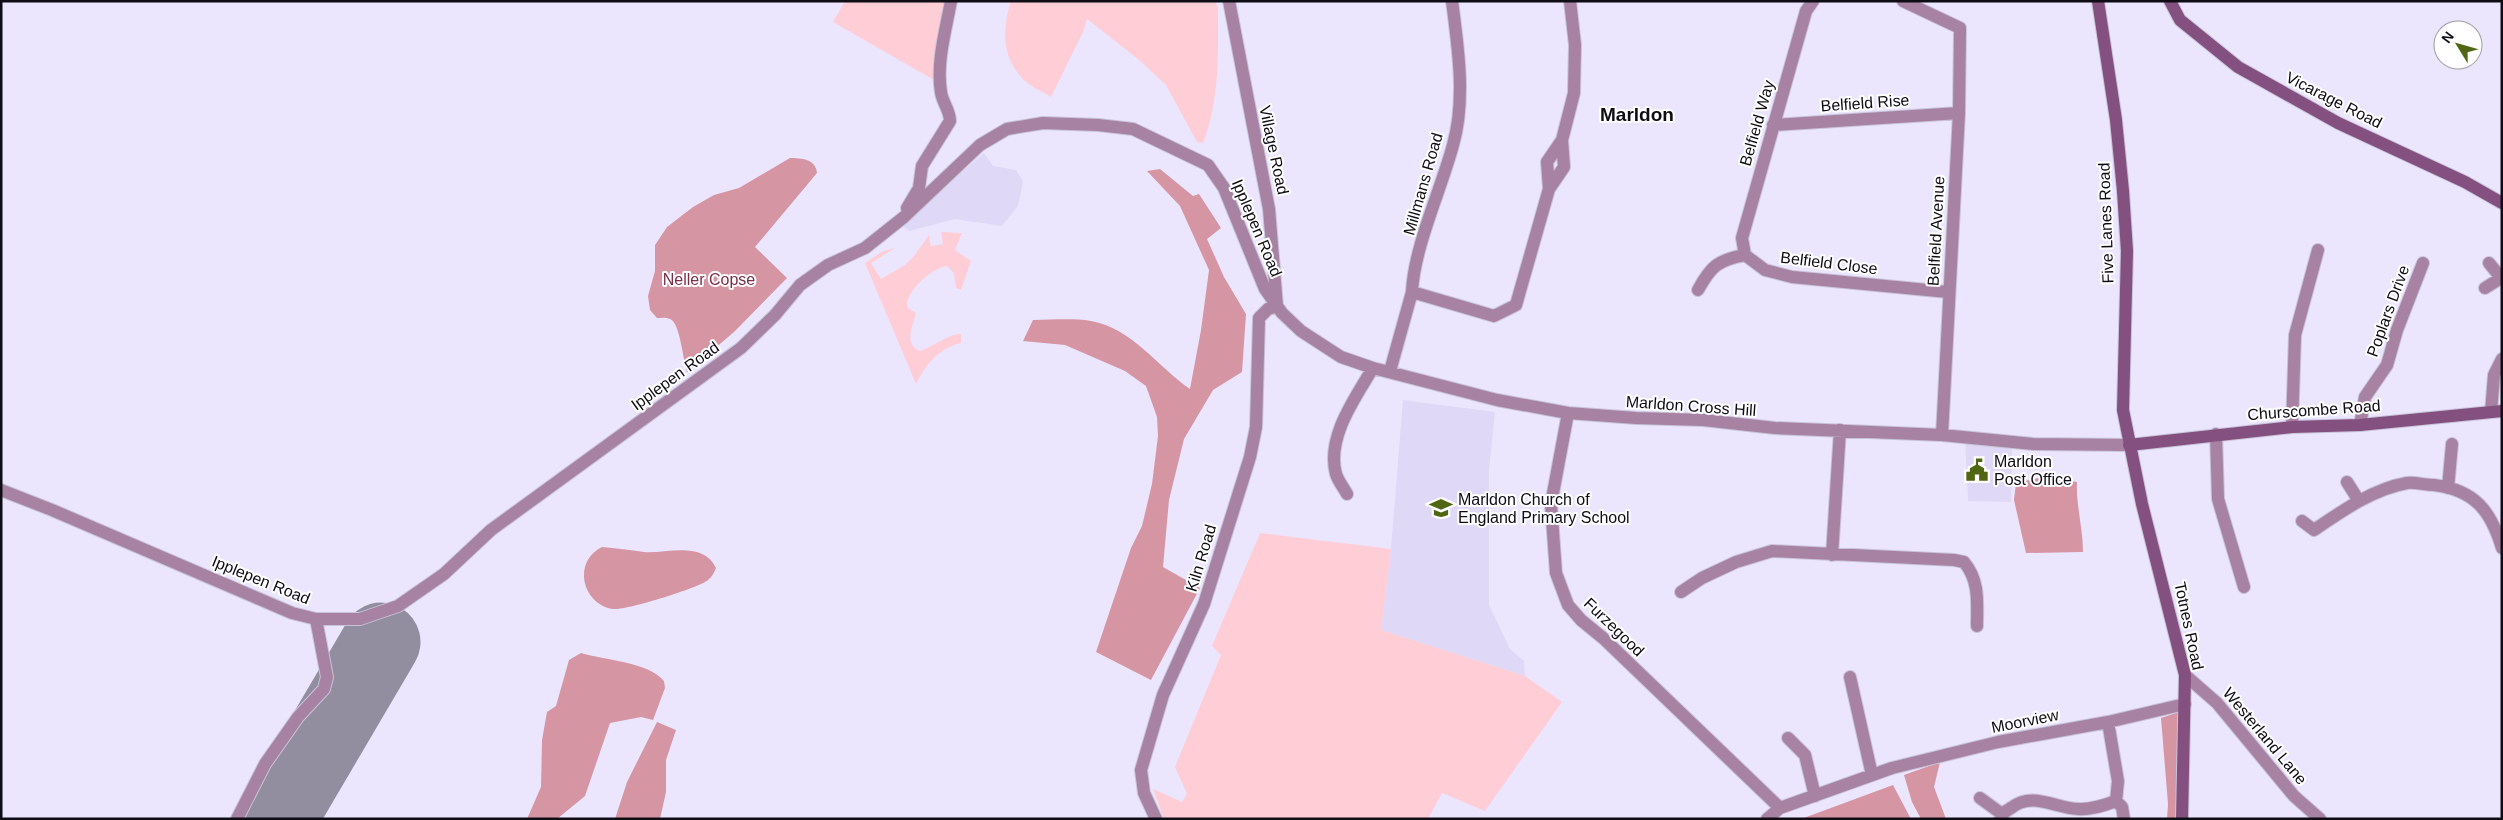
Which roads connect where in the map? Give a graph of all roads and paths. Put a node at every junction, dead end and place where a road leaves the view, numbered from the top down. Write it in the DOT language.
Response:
graph roads {
  1 [pos="951,1"];
  2 [pos="1230,1"];
  3 [pos="1452,1"];
  4 [pos="1570,1"];
  5 [pos="1813,1"];
  6 [pos="1903,1"];
  7 [pos="2098,1"];
  8 [pos="2170,1"];
  9 [pos="1959,113"];
  10 [pos="1773,125"];
  11 [pos="2502,203"];
  12 [pos="904,217"];
  13 [pos="2318,250"];
  14 [pos="1745,255"];
  15 [pos="2423,263"];
  16 [pos="2489,263"];
  17 [pos="2501,279"];
  18 [pos="2485,288"];
  19 [pos="1698,290"];
  20 [pos="1412,292"];
  21 [pos="1948,292"];
  22 [pos="1277,306"];
  23 [pos="2502,359"];
  24 [pos="1373,368"];
  25 [pos="1390,371"];
  26 [pos="2496,412"];
  27 [pos="1568,413"];
  28 [pos="2360,425"];
  29 [pos="2292,427"];
  30 [pos="1840,430"];
  31 [pos="2216,434"];
  32 [pos="1942,435"];
  33 [pos="2452,444"];
  34 [pos="2129,445"];
  35 [pos="2347,482"];
  36 [pos="2448,488"];
  37 [pos="1,490"];
  38 [pos="1348,494"];
  39 [pos="2359,501"];
  40 [pos="2302,521"];
  41 [pos="2498,527"];
  42 [pos="2502,548"];
  43 [pos="1832,555"];
  44 [pos="2244,587"];
  45 [pos="1681,592"];
  46 [pos="316,619"];
  47 [pos="1977,626"];
  48 [pos="2185,675"];
  49 [pos="1850,678"];
  50 [pos="2185,704"];
  51 [pos="2108,722"];
  52 [pos="1788,738"];
  53 [pos="1872,775"];
  54 [pos="1815,796"];
  55 [pos="1980,798"];
  56 [pos="2116,801"];
  57 [pos="1780,808"];
  58 [pos="2067,813"];
  59 [pos="2001,817"];
  60 [pos="236,819"];
  61 [pos="1156,819"];
  62 [pos="1767,819"];
  63 [pos="2124,819"];
  64 [pos="2182,819"];
  65 [pos="2320,819"];
  1 -- 12 [label="street"];
  2 -- 22 [label="street, Village Road"];
  3 -- 20 [label="street, Millmans Road"];
  4 -- 20 [label="street"];
  5 -- 10 [label="street, Belfield Way"];
  6 -- 9 [label="street, Belfield Avenue"];
  7 -- 34 [label="street, Five Lanes Road"];
  8 -- 11 [label="street, Vicarage Road"];
  9 -- 10 [label="street, Belfield Rise"];
  9 -- 21 [label="street, Belfield Avenue"];
  10 -- 14 [label="street, Belfield Way"];
  12 -- 22 [label="street, Ipplepen Road"];
  12 -- 46 [label="street, Ipplepen Road"];
  13 -- 29 [label="street"];
  14 -- 19 [label="street"];
  14 -- 21 [label="street, Belfield Close"];
  15 -- 28 [label="street, Poplars Drive"];
  16 -- 17 [label="street"];
  17 -- 18 [label="street"];
  20 -- 25 [label="street, Millmans Road"];
  21 -- 32 [label="street, Belfield Avenue"];
  22 -- 24 [label="street, Marldon Cross Hill"];
  22 -- 61 [label="street, Kiln Road"];
  23 -- 26 [label="street"];
  24 -- 25 [label="street, Marldon Cross Hill"];
  24 -- 38 [label="street"];
  25 -- 27 [label="street, Marldon Cross Hill"];
  26 -- 28 [label="street, Churscombe Road"];
  27 -- 30 [label="street, Marldon Cross Hill"];
  27 -- 57 [label="street, Furzegood"];
  28 -- 29 [label="street, Churscombe Road"];
  29 -- 31 [label="street, Churscombe Road"];
  30 -- 32 [label="street, Marldon Cross Hill"];
  30 -- 43 [label="street"];
  31 -- 34 [label="street, Churscombe Road"];
  31 -- 44 [label="street"];
  32 -- 34 [label="street, Marldon Cross Hill"];
  33 -- 36 [label="street"];
  34 -- 48 [label="street, Totnes Road"];
  35 -- 39 [label="street"];
  36 -- 39 [label="street"];
  36 -- 41 [label="street"];
  37 -- 46 [label="street, Ipplepen Road"];
  39 -- 40 [label="street"];
  41 -- 42 [label="street"];
  43 -- 45 [label="street"];
  43 -- 47 [label="street"];
  46 -- 60 [label="street"];
  48 -- 50 [label="street, Totnes Road"];
  48 -- 65 [label="street, Westerland Lane"];
  49 -- 53 [label="street"];
  50 -- 51 [label="street, Moorview"];
  50 -- 64 [label="street, Totnes Road"];
  51 -- 53 [label="street, Moorview"];
  51 -- 56 [label="street"];
  52 -- 54 [label="street"];
  53 -- 54 [label="street, Moorview"];
  54 -- 57 [label="street, Moorview"];
  55 -- 59 [label="street"];
  56 -- 58 [label="street"];
  56 -- 63 [label="street"];
  57 -- 62 [label="street"];
  58 -- 59 [label="street"];
}
